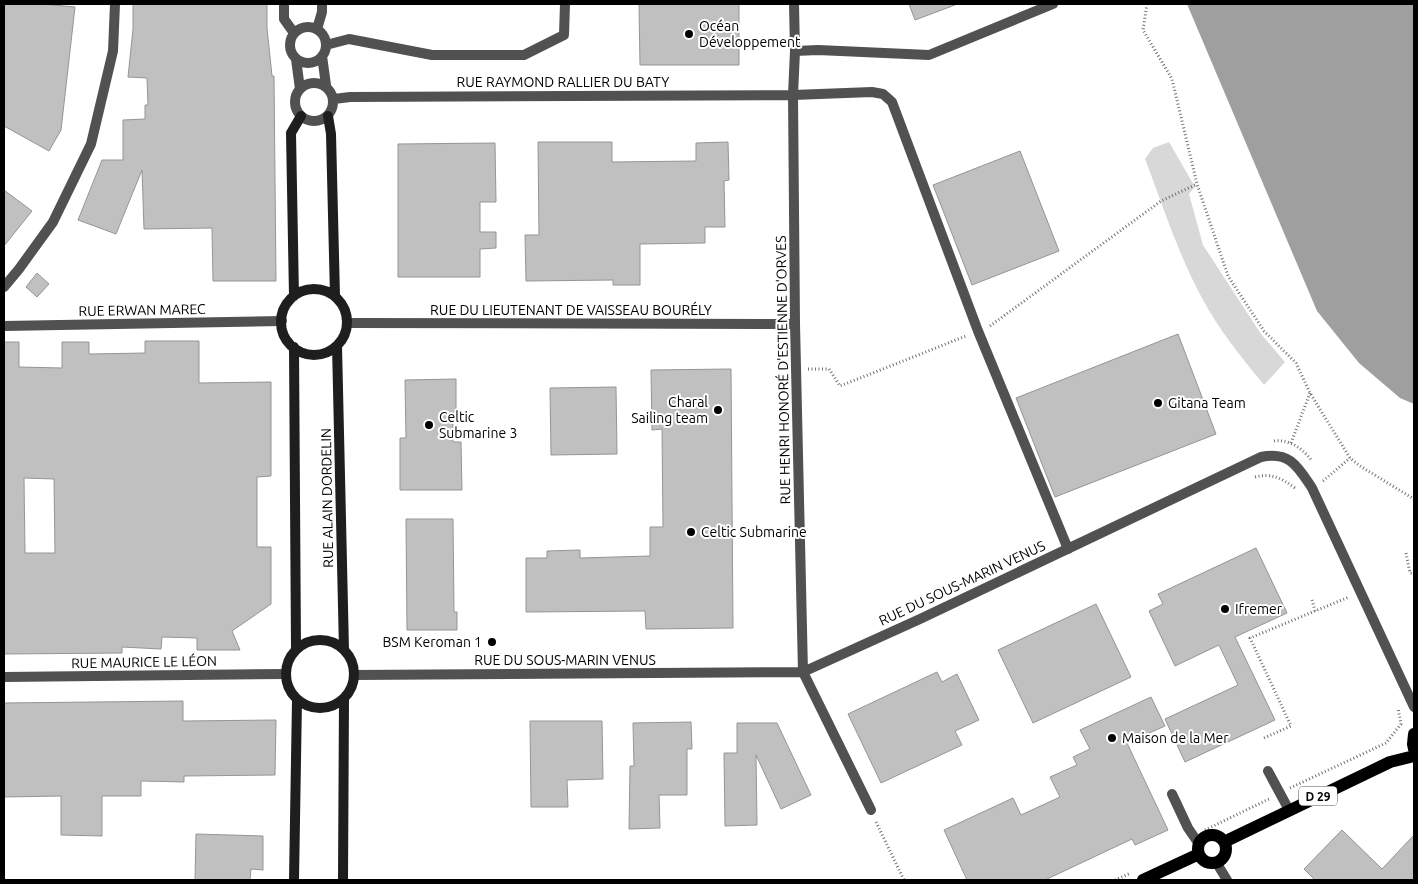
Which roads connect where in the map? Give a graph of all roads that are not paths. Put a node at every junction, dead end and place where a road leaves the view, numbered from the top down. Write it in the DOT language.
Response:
graph roads {
  1 [pos="115,4"];
  2 [pos="284,4"];
  3 [pos="322,4"];
  4 [pos="565,4"];
  5 [pos="794,4"];
  6 [pos="1054,4"];
  7 [pos="317,29"];
  8 [pos="294,32"];
  9 [pos="326,45"];
  10 [pos="795,51"];
  11 [pos="322,56"];
  12 [pos="296,59"];
  13 [pos="326,85"];
  14 [pos="300,89"];
  15 [pos="794,95"];
  16 [pos="334,100"];
  17 [pos="300,116"];
  18 [pos="328,116"];
  19 [pos="4,286"];
  20 [pos="294,296"];
  21 [pos="335,296"];
  22 [pos="282,320"];
  23 [pos="347,323"];
  24 [pos="795,324"];
  25 [pos="4,326"];
  26 [pos="337,346"];
  27 [pos="294,347"];
  28 [pos="1068,549"];
  29 [pos="296,649"];
  30 [pos="344,650"];
  31 [pos="803,672"];
  32 [pos="286,674"];
  33 [pos="354,675"];
  34 [pos="4,677"];
  35 [pos="344,698"];
  36 [pos="297,700"];
  37 [pos="1414,707"];
  38 [pos="1414,734"];
  39 [pos="1414,749"];
  40 [pos="1414,756"];
  41 [pos="1268,771"];
  42 [pos="1172,794"];
  43 [pos="871,810"];
  44 [pos="1289,810"];
  45 [pos="1224,842"];
  46 [pos="1198,845"];
  47 [pos="1216,862"];
  48 [pos="294,880"];
  49 [pos="343,880"];
  50 [pos="1143,880"];
  51 [pos="1228,880"];
  1 -- 19 [label="street"];
  2 -- 8 [label="street"];
  3 -- 7 [label="street"];
  4 -- 9 [label="street"];
  5 -- 10 [label="street, RUE HENRI HONORÉ D'ESTIENNE D'ORVES"];
  6 -- 10 [label="street"];
  7 -- 8 [label="street"];
  7 -- 9 [label="street"];
  8 -- 12 [label="street"];
  9 -- 11 [label="street"];
  10 -- 15 [label="street, RUE HENRI HONORÉ D'ESTIENNE D'ORVES"];
  11 -- 12 [label="street"];
  11 -- 13 [label="street"];
  12 -- 14 [label="street"];
  13 -- 14 [label="street"];
  13 -- 16 [label="street"];
  14 -- 17 [label="street"];
  15 -- 16 [label="street, RUE RAYMOND RALLIER DU BATY"];
  15 -- 24 [label="street, RUE HENRI HONORÉ D'ESTIENNE D'ORVES"];
  15 -- 28 [label="street, RUE RAYMOND RALLIER DU BATY"];
  16 -- 18 [label="street"];
  17 -- 18 [label="street"];
  17 -- 20 [label="street"];
  18 -- 21 [label="street"];
  20 -- 21 [label="street"];
  20 -- 22 [label="street"];
  21 -- 23 [label="street"];
  22 -- 25 [label="street, RUE ERWAN MAREC"];
  22 -- 27 [label="street"];
  23 -- 24 [label="street, RUE DU LIEUTENANT DE VAISSEAU BOURÉLY"];
  23 -- 26 [label="street, RUE ALAIN DORDELIN"];
  24 -- 31 [label="street, RUE HENRI HONORÉ D'ESTIENNE D'ORVES"];
  26 -- 27 [label="street"];
  26 -- 30 [label="street, RUE ALAIN DORDELIN"];
  27 -- 29 [label="street"];
  28 -- 31 [label="street, RUE DU SOUS-MARIN VENUS"];
  28 -- 37 [label="street, RUE DU SOUS-MARIN VENUS"];
  29 -- 30 [label="street"];
  29 -- 32 [label="street"];
  30 -- 33 [label="street, RUE ALAIN DORDELIN"];
  31 -- 33 [label="street, RUE DU SOUS-MARIN VENUS"];
  31 -- 43 [label="street, RUE HENRI HONORÉ D'ESTIENNE D'ORVES"];
  32 -- 34 [label="street, RUE MAURICE LE LÉON"];
  32 -- 36 [label="street"];
  33 -- 35 [label="street"];
  35 -- 36 [label="street"];
  35 -- 49 [label="street"];
  36 -- 48 [label="street"];
  38 -- 39 [label="main road"];
  40 -- 44 [label="main road, D 29"];
  41 -- 44 [label="street"];
  42 -- 46 [label="street"];
  44 -- 45 [label="main road, D 29"];
  45 -- 46 [label="main road"];
  45 -- 47 [label="main road"];
  46 -- 47 [label="main road"];
  46 -- 50 [label="main road"];
  47 -- 51 [label="street"];
}
